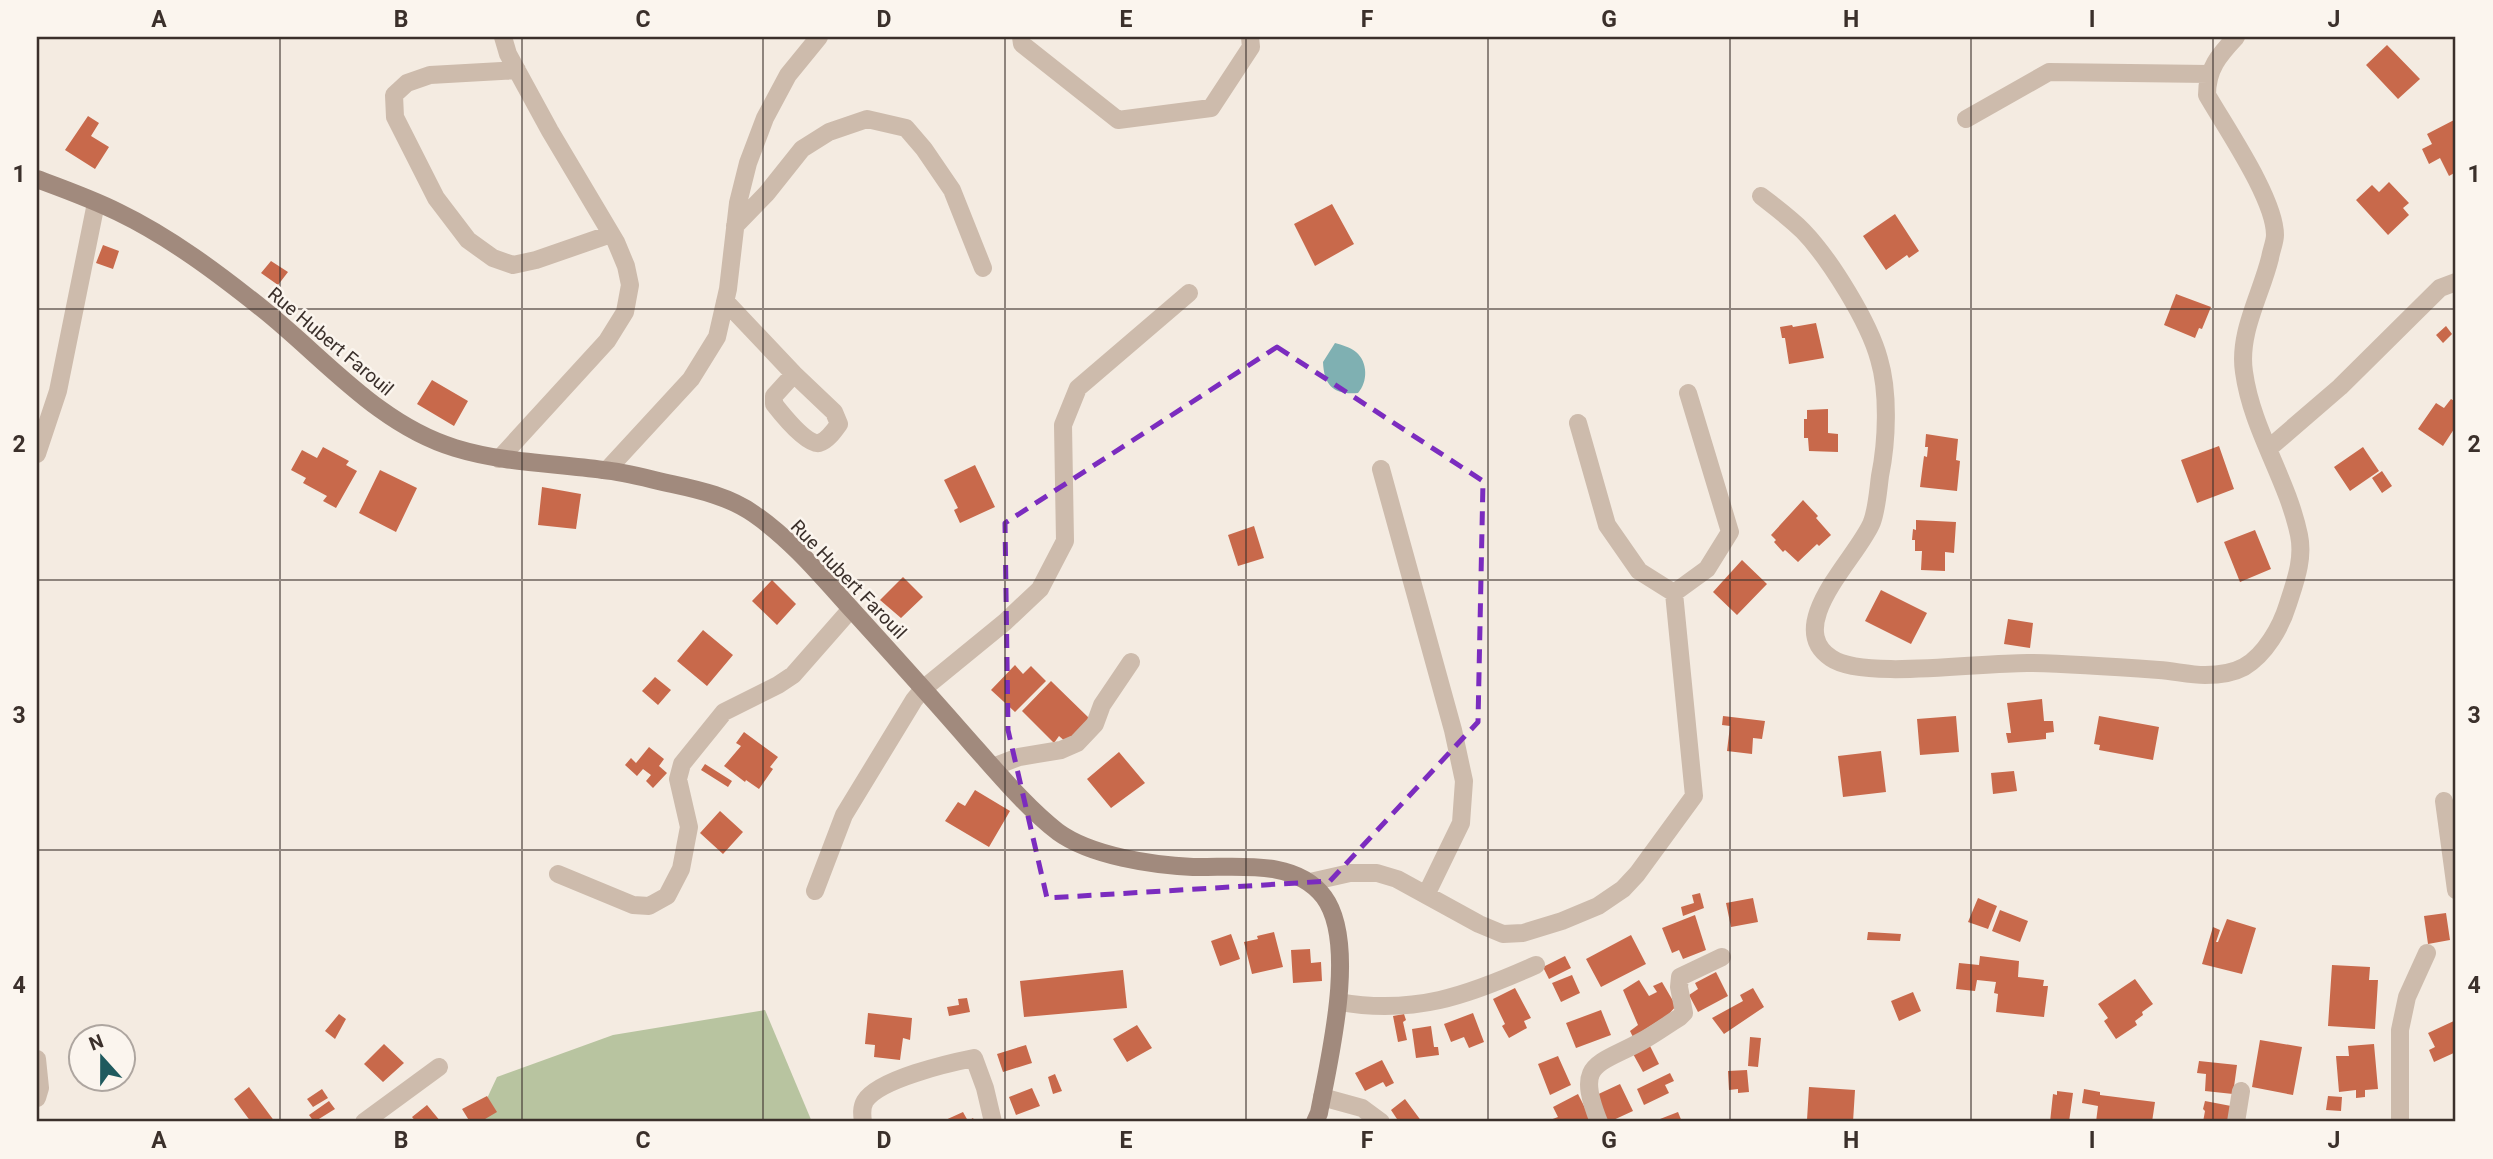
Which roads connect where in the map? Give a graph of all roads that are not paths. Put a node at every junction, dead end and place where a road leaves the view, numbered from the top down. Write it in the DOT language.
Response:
graph roads {
  1 [pos="503,37"];
  2 [pos="819,37"];
  3 [pos="1021,37"];
  4 [pos="1250,37"];
  5 [pos="2236,37"];
  6 [pos="517,70"];
  7 [pos="2209,74"];
  8 [pos="1966,119"];
  9 [pos="37,178"];
  10 [pos="1761,195"];
  11 [pos="96,202"];
  12 [pos="735,226"];
  13 [pos="611,234"];
  14 [pos="983,268"];
  15 [pos="2456,282"];
  16 [pos="1189,293"];
  17 [pos="725,301"];
  18 [pos="794,374"];
  19 [pos="1688,393"];
  20 [pos="1577,423"];
  21 [pos="2267,450"];
  22 [pos="37,454"];
  23 [pos="499,459"];
  24 [pos="1381,469"];
  25 [pos="607,470"];
  26 [pos="1674,593"];
  27 [pos="851,609"];
  28 [pos="1131,662"];
  29 [pos="923,689"];
  30 [pos="993,767"];
  31 [pos="2444,800"];
  32 [pos="558,874"];
  33 [pos="1310,883"];
  34 [pos="2456,890"];
  35 [pos="815,891"];
  36 [pos="1426,895"];
  37 [pos="2427,953"];
  38 [pos="1722,957"];
  39 [pos="1536,965"];
  40 [pos="1339,1002"];
  41 [pos="37,1059"];
  42 [pos="439,1068"];
  43 [pos="2241,1091"];
  44 [pos="1322,1097"];
  45 [pos="37,1098"];
  46 [pos="364,1122"];
  47 [pos="863,1122"];
  48 [pos="993,1122"];
  49 [pos="1315,1122"];
  50 [pos="1381,1122"];
  51 [pos="1599,1122"];
  52 [pos="2236,1122"];
  53 [pos="2400,1122"];
  1 -- 6 [label="street"];
  2 -- 12 [label="street"];
  3 -- 4 [label="street"];
  5 -- 7 [label="street"];
  6 -- 13 [label="street"];
  6 -- 13 [label="street"];
  7 -- 8 [label="street"];
  7 -- 21 [label="street"];
  9 -- 11 [label="street, Rue Hubert Farouil"];
  10 -- 21 [label="street"];
  11 -- 22 [label="street"];
  11 -- 23 [label="street, Rue Hubert Farouil"];
  12 -- 14 [label="street"];
  12 -- 17 [label="street"];
  13 -- 23 [label="street"];
  15 -- 21 [label="street"];
  16 -- 29 [label="street"];
  17 -- 18 [label="street"];
  17 -- 25 [label="street"];
  19 -- 26 [label="street"];
  20 -- 26 [label="street"];
  23 -- 25 [label="street, Rue Hubert Farouil"];
  24 -- 36 [label="street"];
  25 -- 27 [label="street, Rue Hubert Farouil"];
  26 -- 36 [label="street"];
  27 -- 29 [label="street, Rue Hubert Farouil"];
  27 -- 32 [label="street"];
  28 -- 30 [label="street"];
  29 -- 30 [label="street, Rue Hubert Farouil"];
  29 -- 35 [label="street"];
  30 -- 33 [label="street, Rue Hubert Farouil"];
  31 -- 34 [label="street"];
  33 -- 36 [label="street"];
  33 -- 40 [label="street"];
  37 -- 53 [label="street"];
  38 -- 51 [label="street"];
  39 -- 40 [label="street"];
  40 -- 44 [label="street"];
  41 -- 45 [label="street"];
  42 -- 46 [label="street"];
  43 -- 52 [label="street"];
  44 -- 49 [label="street"];
  44 -- 50 [label="street"];
  47 -- 48 [label="street"];
}
